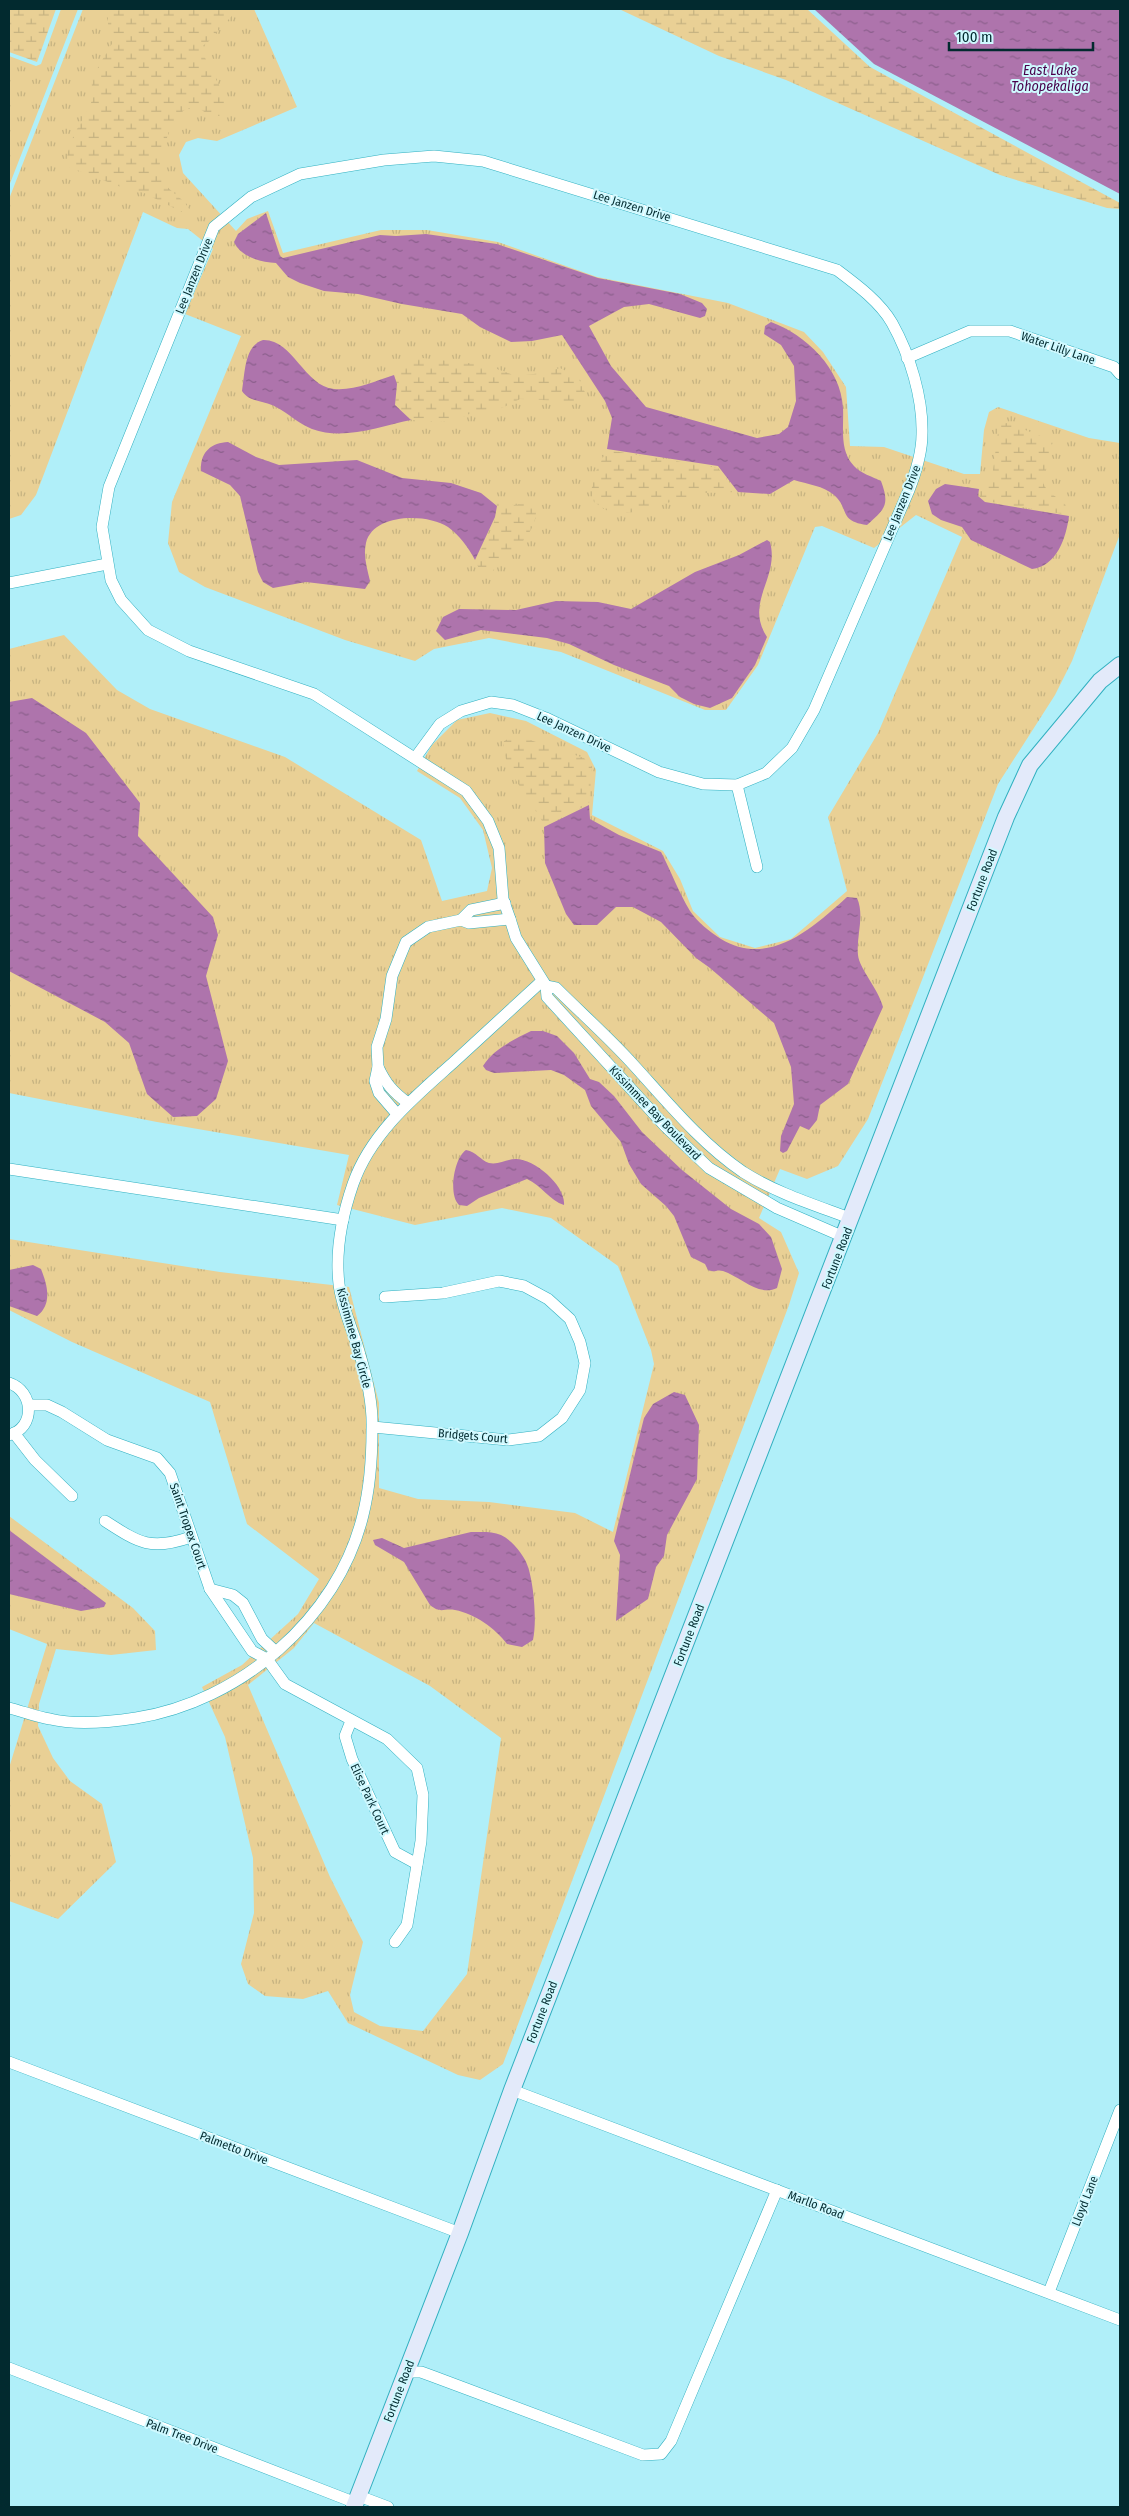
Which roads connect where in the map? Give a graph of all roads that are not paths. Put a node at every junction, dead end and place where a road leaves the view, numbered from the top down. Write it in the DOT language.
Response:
graph roads {
  1 [pos="907,358"];
  2 [pos="1120,374"];
  3 [pos="107,564"];
  4 [pos="9,583"];
  5 [pos="1120,665"];
  6 [pos="415,758"];
  7 [pos="737,784"];
  8 [pos="757,867"];
  9 [pos="505,903"];
  10 [pos="510,919"];
  11 [pos="461,920"];
  12 [pos="544,984"];
  13 [pos="378,1067"];
  14 [pos="656,1089"];
  15 [pos="643,1102"];
  16 [pos="408,1103"];
  17 [pos="397,1114"];
  18 [pos="9,1169"];
  19 [pos="786,1193"];
  20 [pos="780,1209"];
  21 [pos="852,1219"];
  22 [pos="343,1220"];
  23 [pos="844,1237"];
  24 [pos="385,1297"];
  25 [pos="9,1383"];
  26 [pos="29,1405"];
  27 [pos="372,1427"];
  28 [pos="11,1434"];
  29 [pos="72,1496"];
  30 [pos="105,1521"];
  31 [pos="191,1537"];
  32 [pos="210,1589"];
  33 [pos="271,1655"];
  34 [pos="9,1708"];
  35 [pos="351,1720"];
  36 [pos="417,1864"];
  37 [pos="396,1942"];
  38 [pos="9,2062"];
  39 [pos="512,2090"];
  40 [pos="1120,2110"];
  41 [pos="777,2190"];
  42 [pos="460,2233"];
  43 [pos="1050,2292"];
  44 [pos="1120,2320"];
  45 [pos="9,2368"];
  46 [pos="406,2372"];
  47 [pos="356,2502"];
  48 [pos="388,2507"];
  1 -- 2 [label="street, Water Lilly Lane"];
  1 -- 3 [label="street, Lee Janzen Drive"];
  1 -- 7 [label="street, Lee Janzen Drive"];
  3 -- 4 [label="street"];
  3 -- 6 [label="street, Lee Janzen Drive"];
  5 -- 21 [label="street, Fortune Road"];
  6 -- 7 [label="street, Lee Janzen Drive"];
  6 -- 9 [label="street, Lee Janzen Drive"];
  7 -- 8 [label="street"];
  9 -- 10 [label="street, Lee Janzen Drive"];
  9 -- 11 [label="street"];
  10 -- 11 [label="street"];
  10 -- 12 [label="street, Lee Janzen Drive"];
  11 -- 13 [label="street"];
  12 -- 14 [label="street, Kissimmee Bay Boulevard"];
  12 -- 15 [label="street, Kissimmee Bay Boulevard"];
  12 -- 16 [label="street, Kissimmee Bay Circle"];
  13 -- 16 [label="street"];
  13 -- 17 [label="street"];
  14 -- 15 [label="street"];
  14 -- 19 [label="street, Kissimmee Bay Boulevard"];
  15 -- 20 [label="street, Kissimmee Bay Boulevard"];
  16 -- 17 [label="street, Kissimmee Bay Circle"];
  17 -- 22 [label="street, Kissimmee Bay Circle"];
  18 -- 22 [label="street"];
  19 -- 20 [label="street"];
  19 -- 21 [label="street, Kissimmee Bay Boulevard"];
  20 -- 23 [label="street, Kissimmee Bay Boulevard"];
  21 -- 23 [label="street, Fortune Road"];
  22 -- 27 [label="street, Kissimmee Bay Circle"];
  23 -- 39 [label="street, Fortune Road"];
  24 -- 27 [label="street, Bridgets Court"];
  25 -- 26 [label="street"];
  26 -- 28 [label="street"];
  26 -- 31 [label="street, Saint Tropex Court"];
  27 -- 33 [label="street, Kissimmee Bay Circle"];
  28 -- 29 [label="street"];
  30 -- 31 [label="street"];
  31 -- 32 [label="street, Saint Tropex Court"];
  32 -- 33 [label="street, Saint Tropex Court"];
  32 -- 33 [label="street"];
  33 -- 34 [label="street, Kissimmee Bay Circle"];
  33 -- 35 [label="street"];
  35 -- 36 [label="street, Elise Park Court"];
  35 -- 36 [label="street"];
  36 -- 37 [label="street"];
  38 -- 42 [label="street, Palmetto Drive"];
  39 -- 41 [label="street, Marllo Road"];
  39 -- 42 [label="street, Fortune Road"];
  40 -- 43 [label="street, Lloyd Lane"];
  41 -- 43 [label="street, Marllo Road"];
  41 -- 46 [label="street"];
  42 -- 46 [label="street, Fortune Road"];
  43 -- 44 [label="street, Marllo Road"];
  45 -- 47 [label="street, Palm Tree Drive"];
  46 -- 47 [label="street, Fortune Road"];
  47 -- 48 [label="street, Palm Tree Drive"];
}
